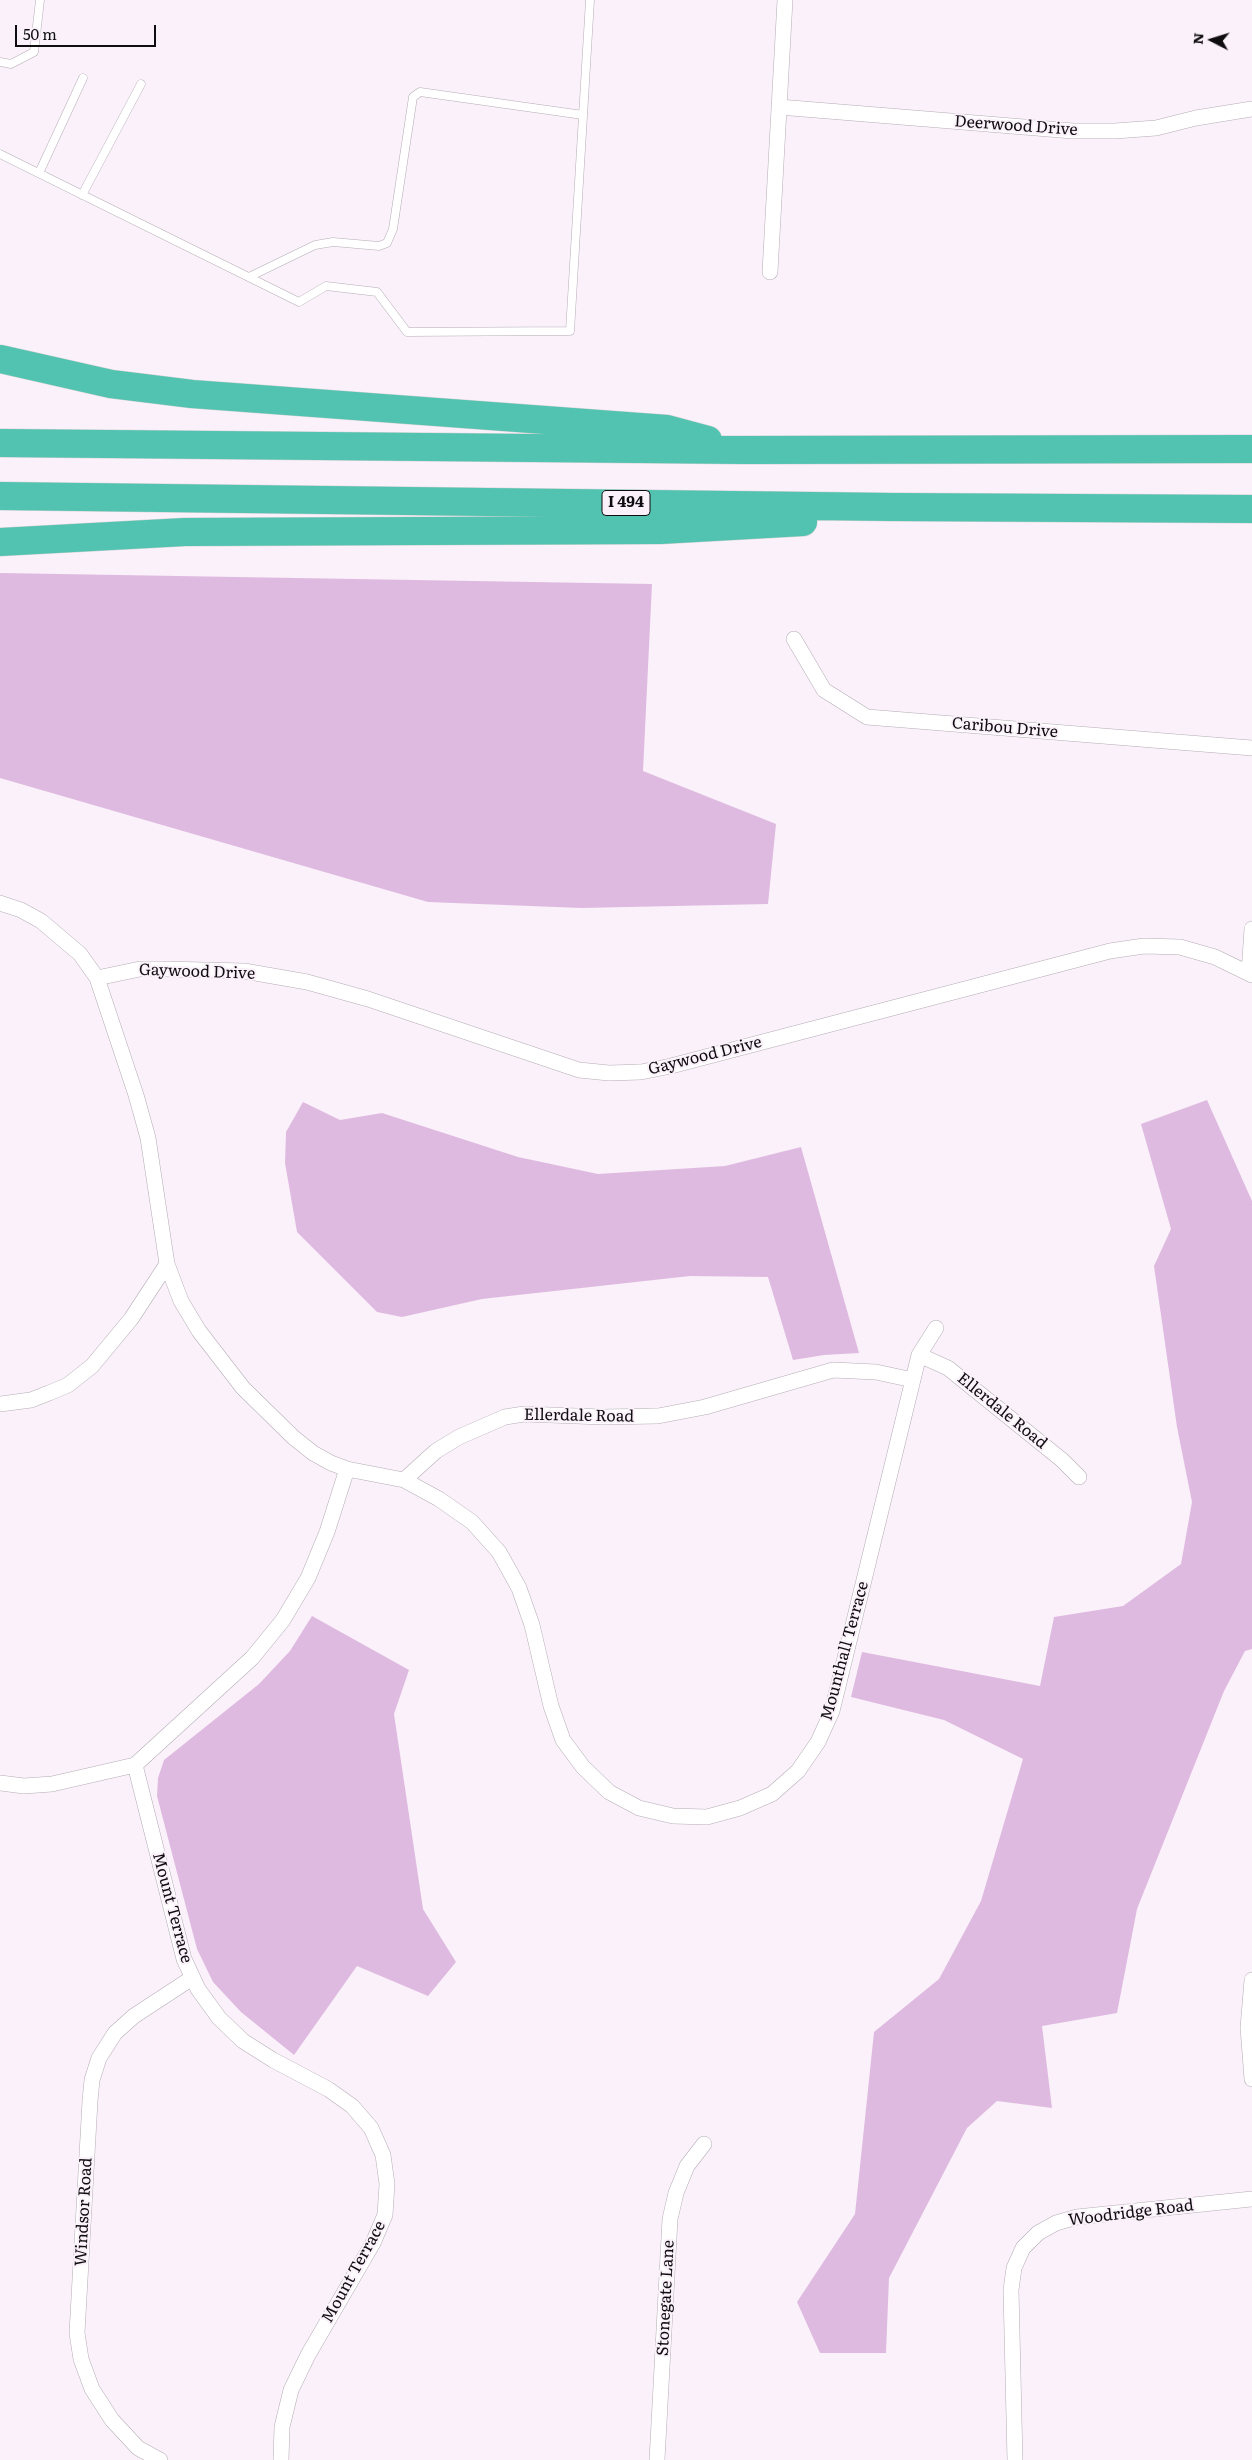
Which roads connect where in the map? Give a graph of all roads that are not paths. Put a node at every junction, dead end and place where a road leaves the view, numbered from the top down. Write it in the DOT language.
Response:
graph roads {
  1 [pos="40,0"];
  2 [pos="590,0"];
  3 [pos="785,0"];
  4 [pos="0,62"];
  5 [pos="83,78"];
  6 [pos="141,84"];
  7 [pos="779,106"];
  8 [pos="1252,109"];
  9 [pos="583,115"];
  10 [pos="0,154"];
  11 [pos="39,173"];
  12 [pos="82,195"];
  13 [pos="770,272"];
  14 [pos="250,277"];
  15 [pos="0,359"];
  16 [pos="0,443"];
  17 [pos="1252,449"];
  18 [pos="745,450"];
  19 [pos="0,496"];
  20 [pos="893,507"];
  21 [pos="1252,509"];
  22 [pos="0,542"];
  23 [pos="794,639"];
  24 [pos="1252,748"];
  25 [pos="0,903"];
  26 [pos="1252,929"];
  27 [pos="1250,974"];
  28 [pos="97,978"];
  29 [pos="167,1264"];
  30 [pos="936,1328"];
  31 [pos="919,1355"];
  32 [pos="913,1380"];
  33 [pos="0,1404"];
  34 [pos="347,1469"];
  35 [pos="1079,1477"];
  36 [pos="404,1480"];
  37 [pos="135,1765"];
  38 [pos="0,1783"];
  39 [pos="192,1978"];
  40 [pos="1252,1980"];
  41 [pos="1252,2079"];
  42 [pos="704,2144"];
  43 [pos="1252,2199"];
  44 [pos="160,2460"];
  45 [pos="281,2460"];
  46 [pos="658,2460"];
  47 [pos="1015,2460"];
  1 -- 4 [label="lane"];
  2 -- 9 [label="lane"];
  3 -- 7 [label="street"];
  5 -- 11 [label="lane"];
  6 -- 12 [label="lane"];
  7 -- 8 [label="street, Deerwood Drive"];
  7 -- 13 [label="street"];
  9 -- 14 [label="lane"];
  9 -- 14 [label="lane"];
  10 -- 11 [label="lane"];
  11 -- 12 [label="lane"];
  12 -- 14 [label="lane"];
  15 -- 18 [label="highway"];
  16 -- 18 [label="highway"];
  17 -- 18 [label="highway"];
  19 -- 20 [label="highway, I 494"];
  20 -- 21 [label="highway, I 494"];
  20 -- 22 [label="highway"];
  23 -- 24 [label="street, Caribou Drive"];
  25 -- 28 [label="street"];
  26 -- 27 [label="street"];
  27 -- 28 [label="street, Gaywood Drive"];
  28 -- 29 [label="street"];
  29 -- 33 [label="street"];
  29 -- 34 [label="street"];
  30 -- 31 [label="street, Mounthall Terrace"];
  31 -- 32 [label="street, Mounthall Terrace"];
  31 -- 35 [label="street, Ellerdale Road"];
  32 -- 36 [label="street, Ellerdale Road"];
  32 -- 36 [label="street, Mounthall Terrace"];
  34 -- 36 [label="street"];
  34 -- 37 [label="street"];
  37 -- 38 [label="street"];
  37 -- 39 [label="street, Mount Terrace"];
  39 -- 44 [label="street, Windsor Road"];
  39 -- 45 [label="street, Mount Terrace"];
  40 -- 41 [label="street"];
  42 -- 46 [label="street, Stonegate Lane"];
  43 -- 47 [label="street, Woodridge Road"];
}
